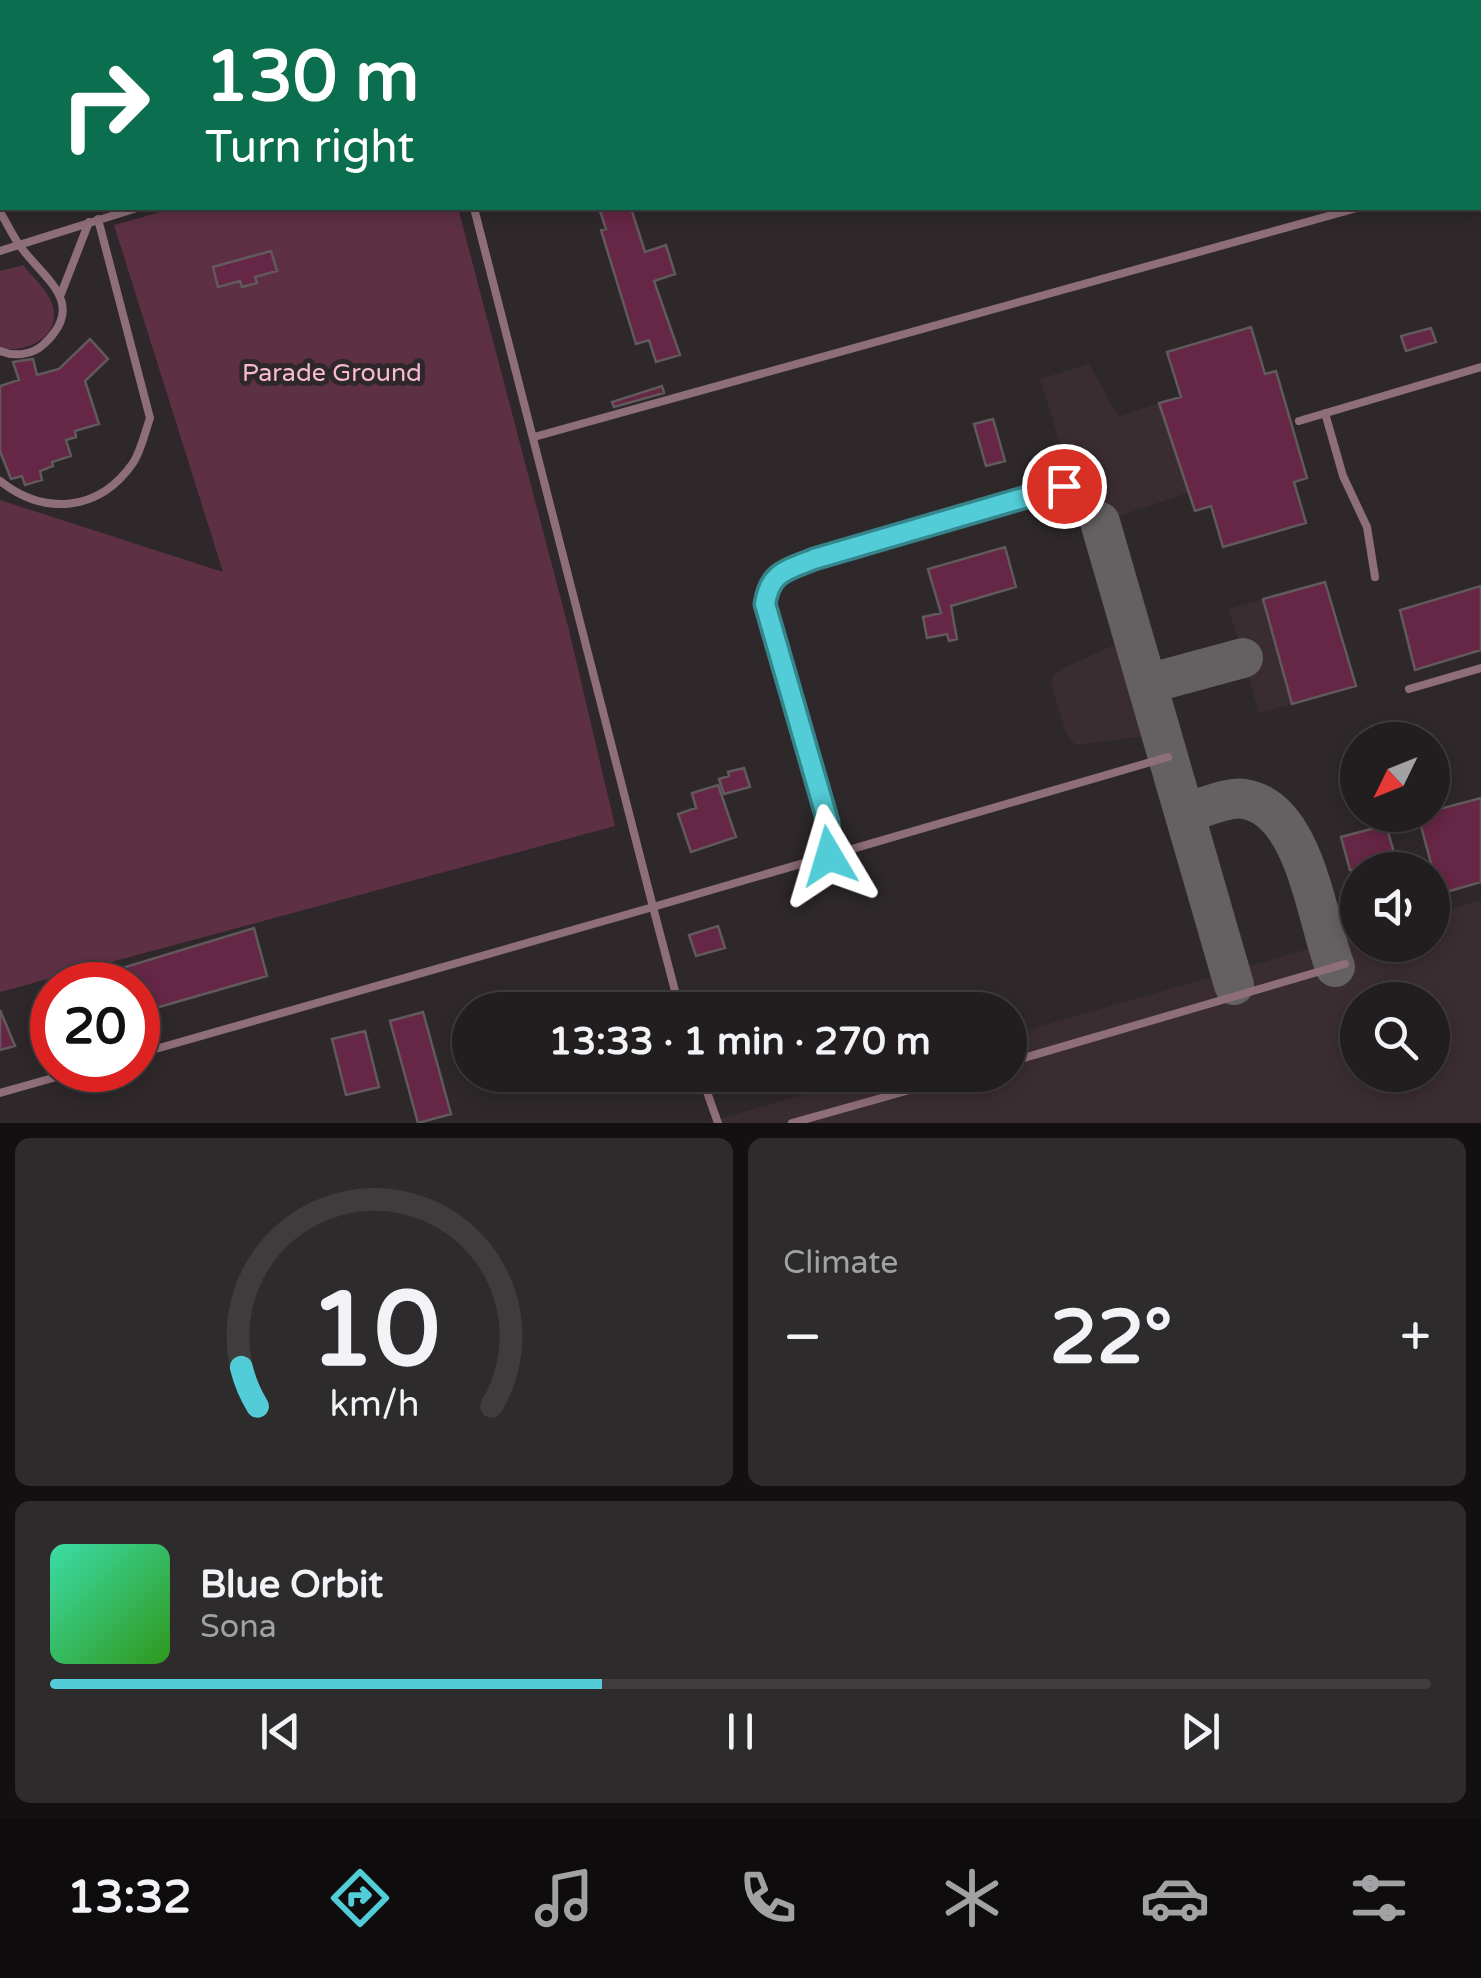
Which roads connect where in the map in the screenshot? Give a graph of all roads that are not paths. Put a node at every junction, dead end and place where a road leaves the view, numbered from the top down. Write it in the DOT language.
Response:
graph roads {
  1 [pos="130,210"];
  2 [pos="475,210"];
  3 [pos="1351,210"];
  4 [pos="0,212"];
  5 [pos="94,221"];
  6 [pos="20,245"];
  7 [pos="0,251"];
  8 [pos="61,294"];
  9 [pos="0,351"];
  10 [pos="1481,367"];
  11 [pos="1325,413"];
  12 [pos="1300,420"];
  13 [pos="534,437"];
  14 [pos="0,481"];
  15 [pos="1064,486"];
  16 [pos="1375,577"];
  17 [pos="1481,668"];
  18 [pos="1410,690"];
  19 [pos="1168,757"];
  20 [pos="829,856"];
  21 [pos="653,907"];
  22 [pos="1344,964"];
  23 [pos="675,992"];
  24 [pos="160,1048"];
  25 [pos="1027,1057"];
  26 [pos="30,1084"];
  27 [pos="707,1092"];
  28 [pos="902,1092"];
  29 [pos="0,1093"];
  30 [pos="718,1123"];
  31 [pos="792,1123"];
  1 -- 5 [label="lane"];
  2 -- 13 [label="lane"];
  3 -- 13 [label="lane"];
  4 -- 6 [label="lane"];
  5 -- 6 [label="lane"];
  5 -- 8 [label="lane"];
  5 -- 14 [label="lane"];
  6 -- 7 [label="lane"];
  6 -- 8 [label="lane"];
  8 -- 9 [label="lane"];
  10 -- 11 [label="lane"];
  11 -- 12 [label="lane"];
  11 -- 16 [label="lane"];
  13 -- 21 [label="lane"];
  15 -- 20 [label="lane"];
  17 -- 18 [label="lane"];
  19 -- 20 [label="lane"];
  20 -- 21 [label="lane"];
  21 -- 23 [label="lane"];
  21 -- 24 [label="lane"];
  22 -- 25 [label="lane"];
  26 -- 29 [label="lane"];
  27 -- 30 [label="lane"];
  28 -- 31 [label="lane"];
}
